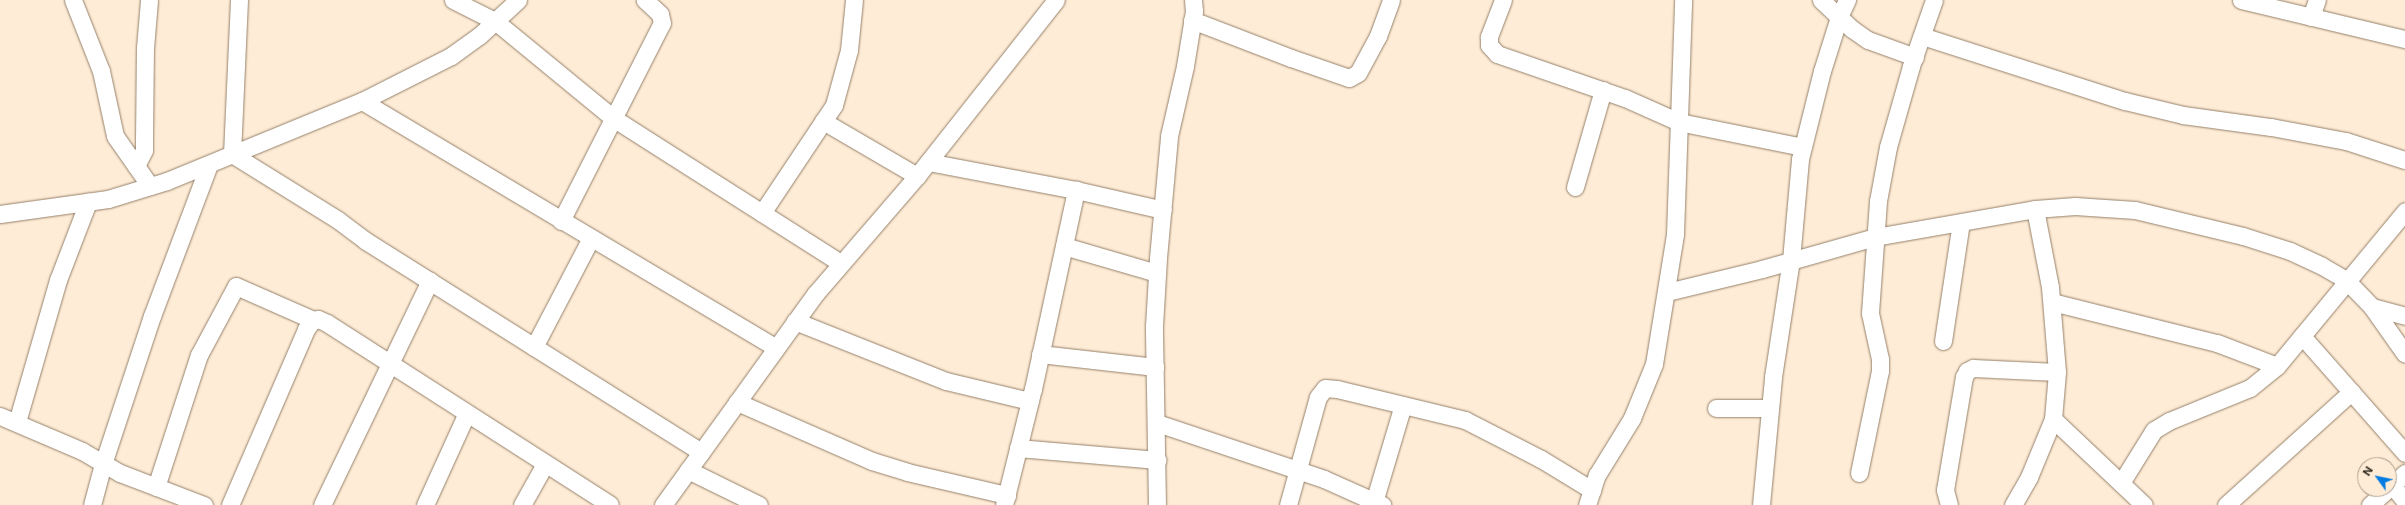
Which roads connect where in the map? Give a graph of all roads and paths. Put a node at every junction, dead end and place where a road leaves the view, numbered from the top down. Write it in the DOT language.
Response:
graph roads {
  1 [pos="73,0"];
  2 [pos="149,0"];
  3 [pos="240,0"];
  4 [pos="453,0"];
  5 [pos="518,0"];
  6 [pos="645,0"];
  7 [pos="854,0"];
  8 [pos="1056,0"];
  9 [pos="1193,0"];
  10 [pos="1390,0"];
  11 [pos="1503,0"];
  12 [pos="1683,0"];
  13 [pos="1821,0"];
  14 [pos="1847,0"];
  15 [pos="1934,0"];
  16 [pos="2241,0"];
  17 [pos="2317,0"];
  18 [pos="1839,17"];
  19 [pos="2312,17"];
  20 [pos="1192,20"];
  21 [pos="495,21"];
  22 [pos="1922,36"];
  23 [pos="2405,39"];
  24 [pos="1915,57"];
  25 [pos="1603,90"];
  26 [pos="362,101"];
  27 [pos="614,118"];
  28 [pos="823,121"];
  29 [pos="1679,122"];
  30 [pos="1802,147"];
  31 [pos="232,154"];
  32 [pos="2405,160"];
  33 [pos="928,162"];
  34 [pos="209,164"];
  35 [pos="136,166"];
  36 [pos="917,176"];
  37 [pos="150,186"];
  38 [pos="1575,187"];
  39 [pos="1076,190"];
  40 [pos="88,202"];
  41 [pos="2035,209"];
  42 [pos="1163,210"];
  43 [pos="2405,211"];
  44 [pos="762,213"];
  45 [pos="0,214"];
  46 [pos="561,221"];
  47 [pos="1960,222"];
  48 [pos="1875,237"];
  49 [pos="591,238"];
  50 [pos="1064,246"];
  51 [pos="1791,260"];
  52 [pos="842,263"];
  53 [pos="1157,273"];
  54 [pos="2346,280"];
  55 [pos="430,281"];
  56 [pos="1667,292"];
  57 [pos="2052,302"];
  58 [pos="2372,307"];
  59 [pos="2405,316"];
  60 [pos="313,320"];
  61 [pos="795,321"];
  62 [pos="2302,336"];
  63 [pos="1943,340"];
  64 [pos="534,347"];
  65 [pos="776,348"];
  66 [pos="1040,354"];
  67 [pos="2405,354"];
  68 [pos="389,362"];
  69 [pos="2277,366"];
  70 [pos="1155,367"];
  71 [pos="2057,372"];
  72 [pos="2351,392"];
  73 [pos="1030,401"];
  74 [pos="737,402"];
  75 [pos="1404,405"];
  76 [pos="1716,408"];
  77 [pos="1770,408"];
  78 [pos="467,413"];
  79 [pos="0,416"];
  80 [pos="2053,419"];
  81 [pos="17,422"];
  82 [pos="1157,423"];
  83 [pos="1018,448"];
  84 [pos="701,452"];
  85 [pos="2405,453"];
  86 [pos="1157,460"];
  87 [pos="103,464"];
  88 [pos="545,464"];
  89 [pos="688,470"];
  90 [pos="1298,470"];
  91 [pos="1859,473"];
  92 [pos="2405,473"];
  93 [pos="2397,480"];
  94 [pos="2121,483"];
  95 [pos="156,487"];
  96 [pos="2397,494"];
  97 [pos="2379,497"];
  98 [pos="1589,498"];
  99 [pos="1006,500"];
  100 [pos="2405,501"];
  101 [pos="1378,503"];
  102 [pos="92,505"];
  103 [pos="204,505"];
  104 [pos="230,505"];
  105 [pos="322,505"];
  106 [pos="425,505"];
  107 [pos="522,505"];
  108 [pos="610,505"];
  109 [pos="663,505"];
  110 [pos="759,505"];
  111 [pos="1158,505"];
  112 [pos="1288,505"];
  113 [pos="1761,505"];
  114 [pos="1949,505"];
  115 [pos="2013,505"];
  116 [pos="2144,505"];
  117 [pos="2226,505"];
  118 [pos="2370,505"];
  1 -- 35 [label="street"];
  2 -- 35 [label="street"];
  3 -- 31 [label="street"];
  4 -- 21 [label="street"];
  5 -- 21 [label="street"];
  6 -- 27 [label="street"];
  7 -- 28 [label="street"];
  8 -- 33 [label="street"];
  9 -- 20 [label="street"];
  10 -- 20 [label="street"];
  11 -- 25 [label="street"];
  12 -- 29 [label="street"];
  13 -- 18 [label="street"];
  14 -- 18 [label="street"];
  15 -- 22 [label="street"];
  16 -- 19 [label="street"];
  17 -- 19 [label="street"];
  18 -- 24 [label="street"];
  18 -- 30 [label="street"];
  19 -- 23 [label="street"];
  20 -- 42 [label="street"];
  21 -- 26 [label="street"];
  21 -- 27 [label="street"];
  22 -- 24 [label="street"];
  22 -- 32 [label="street"];
  24 -- 48 [label="street"];
  25 -- 29 [label="street"];
  25 -- 38 [label="street"];
  26 -- 31 [label="street"];
  26 -- 46 [label="street"];
  27 -- 44 [label="street"];
  27 -- 46 [label="street"];
  28 -- 36 [label="street"];
  28 -- 44 [label="street"];
  29 -- 30 [label="street"];
  29 -- 56 [label="street"];
  30 -- 51 [label="street"];
  31 -- 34 [label="street"];
  31 -- 55 [label="street"];
  33 -- 36 [label="street"];
  33 -- 39 [label="street"];
  34 -- 37 [label="street"];
  34 -- 87 [label="street"];
  35 -- 37 [label="street"];
  36 -- 52 [label="street"];
  37 -- 40 [label="street"];
  39 -- 42 [label="street"];
  39 -- 50 [label="street"];
  40 -- 45 [label="street"];
  40 -- 81 [label="street"];
  41 -- 47 [label="street"];
  41 -- 54 [label="street"];
  41 -- 57 [label="street"];
  42 -- 53 [label="street"];
  43 -- 54 [label="street"];
  44 -- 52 [label="street"];
  46 -- 49 [label="street"];
  47 -- 48 [label="street"];
  47 -- 63 [label="street"];
  48 -- 51 [label="street"];
  48 -- 91 [label="street"];
  49 -- 64 [label="street"];
  49 -- 65 [label="street"];
  50 -- 53 [label="street"];
  50 -- 66 [label="street"];
  51 -- 56 [label="street"];
  51 -- 77 [label="street"];
  52 -- 61 [label="street"];
  53 -- 70 [label="street"];
  54 -- 58 [label="street"];
  54 -- 62 [label="street"];
  55 -- 64 [label="street"];
  55 -- 68 [label="street"];
  56 -- 98 [label="street"];
  57 -- 69 [label="street"];
  57 -- 71 [label="street"];
  58 -- 59 [label="street"];
  58 -- 67 [label="street"];
  60 -- 68 [label="street"];
  60 -- 95 [label="street"];
  60 -- 104 [label="street"];
  61 -- 65 [label="street"];
  61 -- 73 [label="street"];
  62 -- 69 [label="street"];
  62 -- 72 [label="street"];
  64 -- 84 [label="street"];
  65 -- 74 [label="street"];
  66 -- 70 [label="street"];
  66 -- 73 [label="street"];
  68 -- 78 [label="street"];
  68 -- 105 [label="street"];
  69 -- 94 [label="street"];
  70 -- 82 [label="street"];
  71 -- 80 [label="street"];
  71 -- 114 [label="street"];
  72 -- 85 [label="street"];
  72 -- 117 [label="street"];
  73 -- 83 [label="street"];
  74 -- 84 [label="street"];
  74 -- 99 [label="street"];
  75 -- 90 [label="street"];
  75 -- 98 [label="street"];
  75 -- 101 [label="street"];
  76 -- 77 [label="street"];
  77 -- 113 [label="street"];
  78 -- 88 [label="street"];
  78 -- 106 [label="street"];
  79 -- 81 [label="street"];
  80 -- 94 [label="street"];
  80 -- 115 [label="street"];
  81 -- 87 [label="street"];
  82 -- 86 [label="street"];
  82 -- 90 [label="street"];
  83 -- 86 [label="street"];
  83 -- 99 [label="street"];
  84 -- 89 [label="street"];
  86 -- 111 [label="street"];
  87 -- 95 [label="street"];
  87 -- 102 [label="street"];
  88 -- 107 [label="street"];
  88 -- 108 [label="street"];
  89 -- 109 [label="street"];
  89 -- 110 [label="street"];
  90 -- 101 [label="street"];
  90 -- 112 [label="street"];
  92 -- 93 [label="street"];
  94 -- 116 [label="street"];
  95 -- 103 [label="street"];
  96 -- 100 [label="street"];
  97 -- 118 [label="street"];
}
